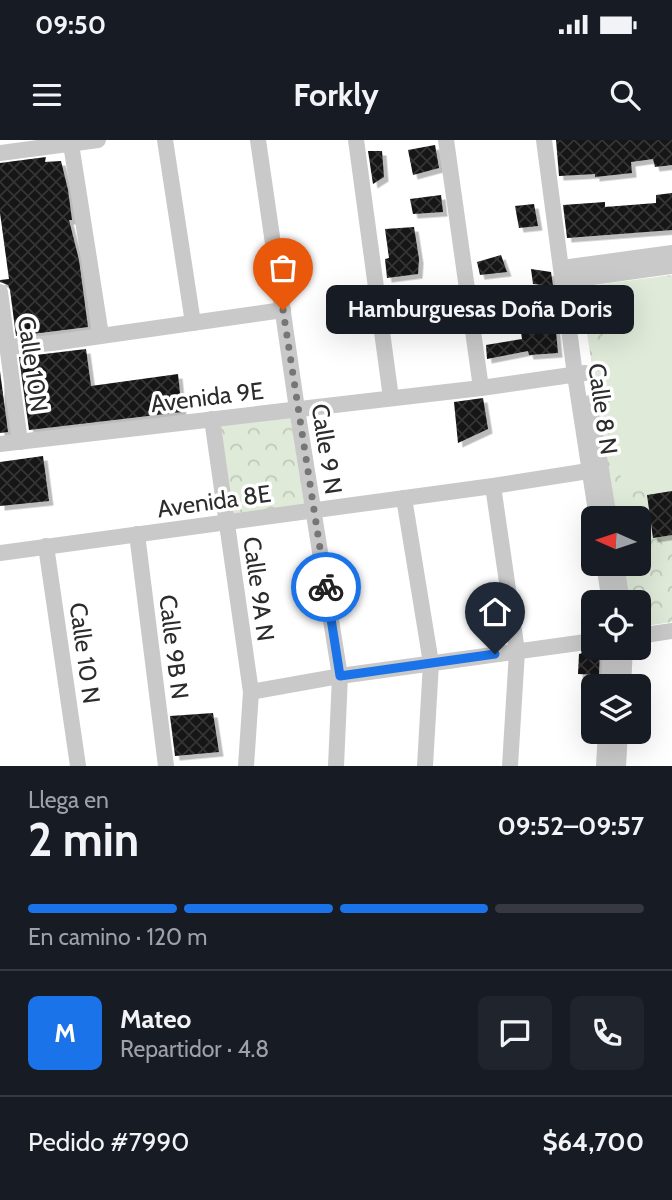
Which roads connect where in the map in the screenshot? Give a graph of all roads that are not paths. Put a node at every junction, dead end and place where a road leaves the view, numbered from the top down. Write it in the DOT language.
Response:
graph roads {
  1 [pos="98,140"];
  2 [pos="165,140"];
  3 [pos="258,140"];
  4 [pos="356,140"];
  5 [pos="446,140"];
  6 [pos="544,140"];
  7 [pos="71,144"];
  8 [pos="0,153"];
  9 [pos="672,253"];
  10 [pos="672,267"];
  11 [pos="567,274"];
  12 [pos="0,292"];
  13 [pos="283,310"];
  14 [pos="193,323"];
  15 [pos="101,335"];
  16 [pos="9,347"];
  17 [pos="580,374"];
  18 [pos="481,388"];
  19 [pos="391,398"];
  20 [pos="298,409"];
  21 [pos="212,419"];
  22 [pos="20,442"];
  23 [pos="0,444"];
  24 [pos="595,470"];
  25 [pos="493,486"];
  26 [pos="404,498"];
  27 [pos="596,506"];
  28 [pos="606,506"];
  29 [pos="314,510"];
  30 [pos="227,522"];
  31 [pos="137,534"];
  32 [pos="46,547"];
  33 [pos="0,553"];
  34 [pos="672,631"];
  35 [pos="651,634"];
  36 [pos="581,643"];
  37 [pos="517,651"];
  38 [pos="430,663"];
  39 [pos="340,676"];
  40 [pos="251,692"];
  41 [pos="605,744"];
  42 [pos="619,744"];
  43 [pos="78,766"];
  44 [pos="166,766"];
  45 [pos="246,766"];
  46 [pos="336,766"];
  47 [pos="425,766"];
  48 [pos="510,766"];
  49 [pos="604,766"];
  50 [pos="618,766"];
  1 -- 7 [label="street"];
  2 -- 14 [label="street"];
  3 -- 13 [label="street, Calle 9 N"];
  4 -- 19 [label="street"];
  5 -- 18 [label="street"];
  6 -- 11 [label="street, Calle 8 N"];
  7 -- 8 [label="street"];
  7 -- 15 [label="street"];
  9 -- 11 [label="street"];
  10 -- 11 [label="street"];
  11 -- 17 [label="street, Calle 8 N"];
  12 -- 16 [label="street, Calle 10N"];
  13 -- 14 [label="street"];
  13 -- 20 [label="street, Calle 9 N"];
  14 -- 15 [label="street"];
  15 -- 16 [label="street"];
  16 -- 22 [label="street, Calle 10N"];
  17 -- 18 [label="street, Avenida 9E"];
  17 -- 24 [label="street, Calle 8 N"];
  18 -- 19 [label="street, Avenida 9E"];
  19 -- 20 [label="street, Avenida 9E"];
  20 -- 21 [label="street, Avenida 9E"];
  20 -- 29 [label="street, Calle 9 N"];
  21 -- 22 [label="street, Avenida 9E"];
  21 -- 30 [label="street, Calle 9A N"];
  22 -- 23 [label="street, Avenida 9E"];
  24 -- 25 [label="street, Avenida 8E"];
  24 -- 27 [label="street, Calle 8 N"];
  24 -- 28 [label="street, Calle 8 N"];
  25 -- 26 [label="street, Avenida 8E"];
  25 -- 37 [label="street"];
  26 -- 29 [label="street, Avenida 8E"];
  26 -- 38 [label="street"];
  29 -- 30 [label="street, Avenida 8E"];
  29 -- 39 [label="street, Calle 9 N"];
  30 -- 31 [label="street, Avenida 8E"];
  30 -- 40 [label="street, Calle 9A N"];
  31 -- 32 [label="street, Avenida 8E"];
  31 -- 44 [label="street, Calle 9B N"];
  32 -- 33 [label="street, Avenida 8E"];
  32 -- 43 [label="street, Calle 10 N"];
  34 -- 35 [label="street"];
  36 -- 37 [label="street"];
  37 -- 38 [label="street"];
  37 -- 48 [label="street"];
  38 -- 39 [label="street"];
  38 -- 47 [label="street"];
  39 -- 40 [label="street"];
  39 -- 46 [label="street, Calle 9 N"];
  40 -- 45 [label="street, Calle 9A N"];
  41 -- 49 [label="street"];
  42 -- 50 [label="street"];
}
